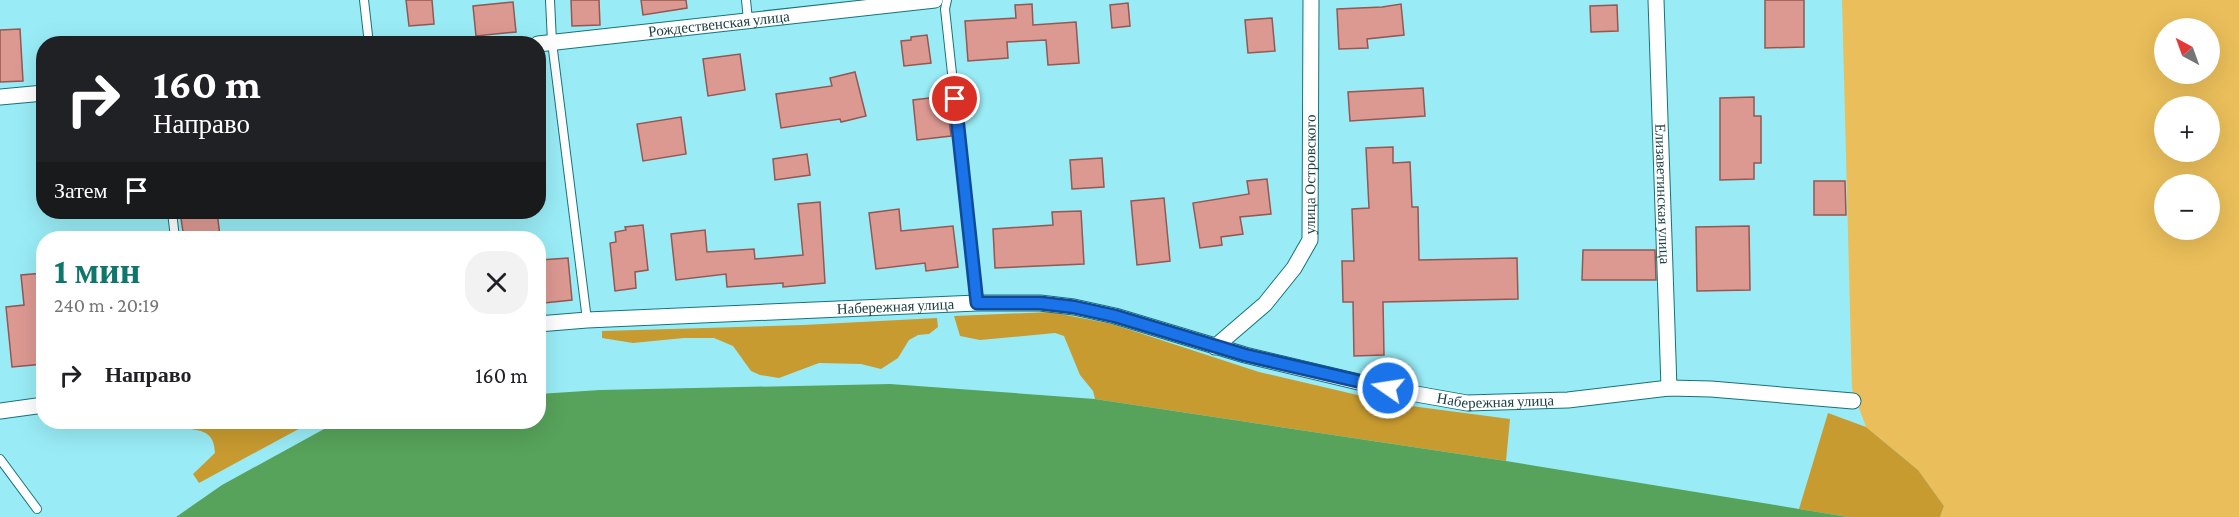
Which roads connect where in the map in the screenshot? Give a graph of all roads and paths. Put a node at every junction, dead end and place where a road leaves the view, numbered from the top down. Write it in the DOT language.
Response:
graph roads {
  1 [pos="364,0"];
  2 [pos="550,0"];
  3 [pos="746,0"];
  4 [pos="935,0"];
  5 [pos="947,0"];
  6 [pos="1311,0"];
  7 [pos="1656,0"];
  8 [pos="748,20"];
  9 [pos="368,36"];
  10 [pos="546,36"];
  11 [pos="546,43"];
  12 [pos="546,50"];
  13 [pos="36,94"];
  14 [pos="0,97"];
  15 [pos="977,303"];
  16 [pos="587,320"];
  17 [pos="546,323"];
  18 [pos="1215,347"];
  19 [pos="1668,388"];
  20 [pos="1853,400"];
  21 [pos="36,406"];
  22 [pos="0,411"];
  23 [pos="0,459"];
  24 [pos="37,509"];
  1 -- 9 [label="lane"];
  2 -- 10 [label="lane"];
  3 -- 8 [label="lane"];
  4 -- 8 [label="street, Рождественская улица"];
  5 -- 15 [label="lane"];
  6 -- 18 [label="street, улица Островского"];
  7 -- 19 [label="street, Елизаветинская улица"];
  8 -- 11 [label="street, Рождественская улица"];
  12 -- 16 [label="lane"];
  13 -- 14 [label="street"];
  15 -- 16 [label="street, Набережная улица"];
  15 -- 18 [label="street, Набережная улица"];
  16 -- 17 [label="street, Набережная улица"];
  18 -- 19 [label="street, Набережная улица"];
  19 -- 20 [label="street, Набережная улица"];
  21 -- 22 [label="street"];
  23 -- 24 [label="lane"];
}
